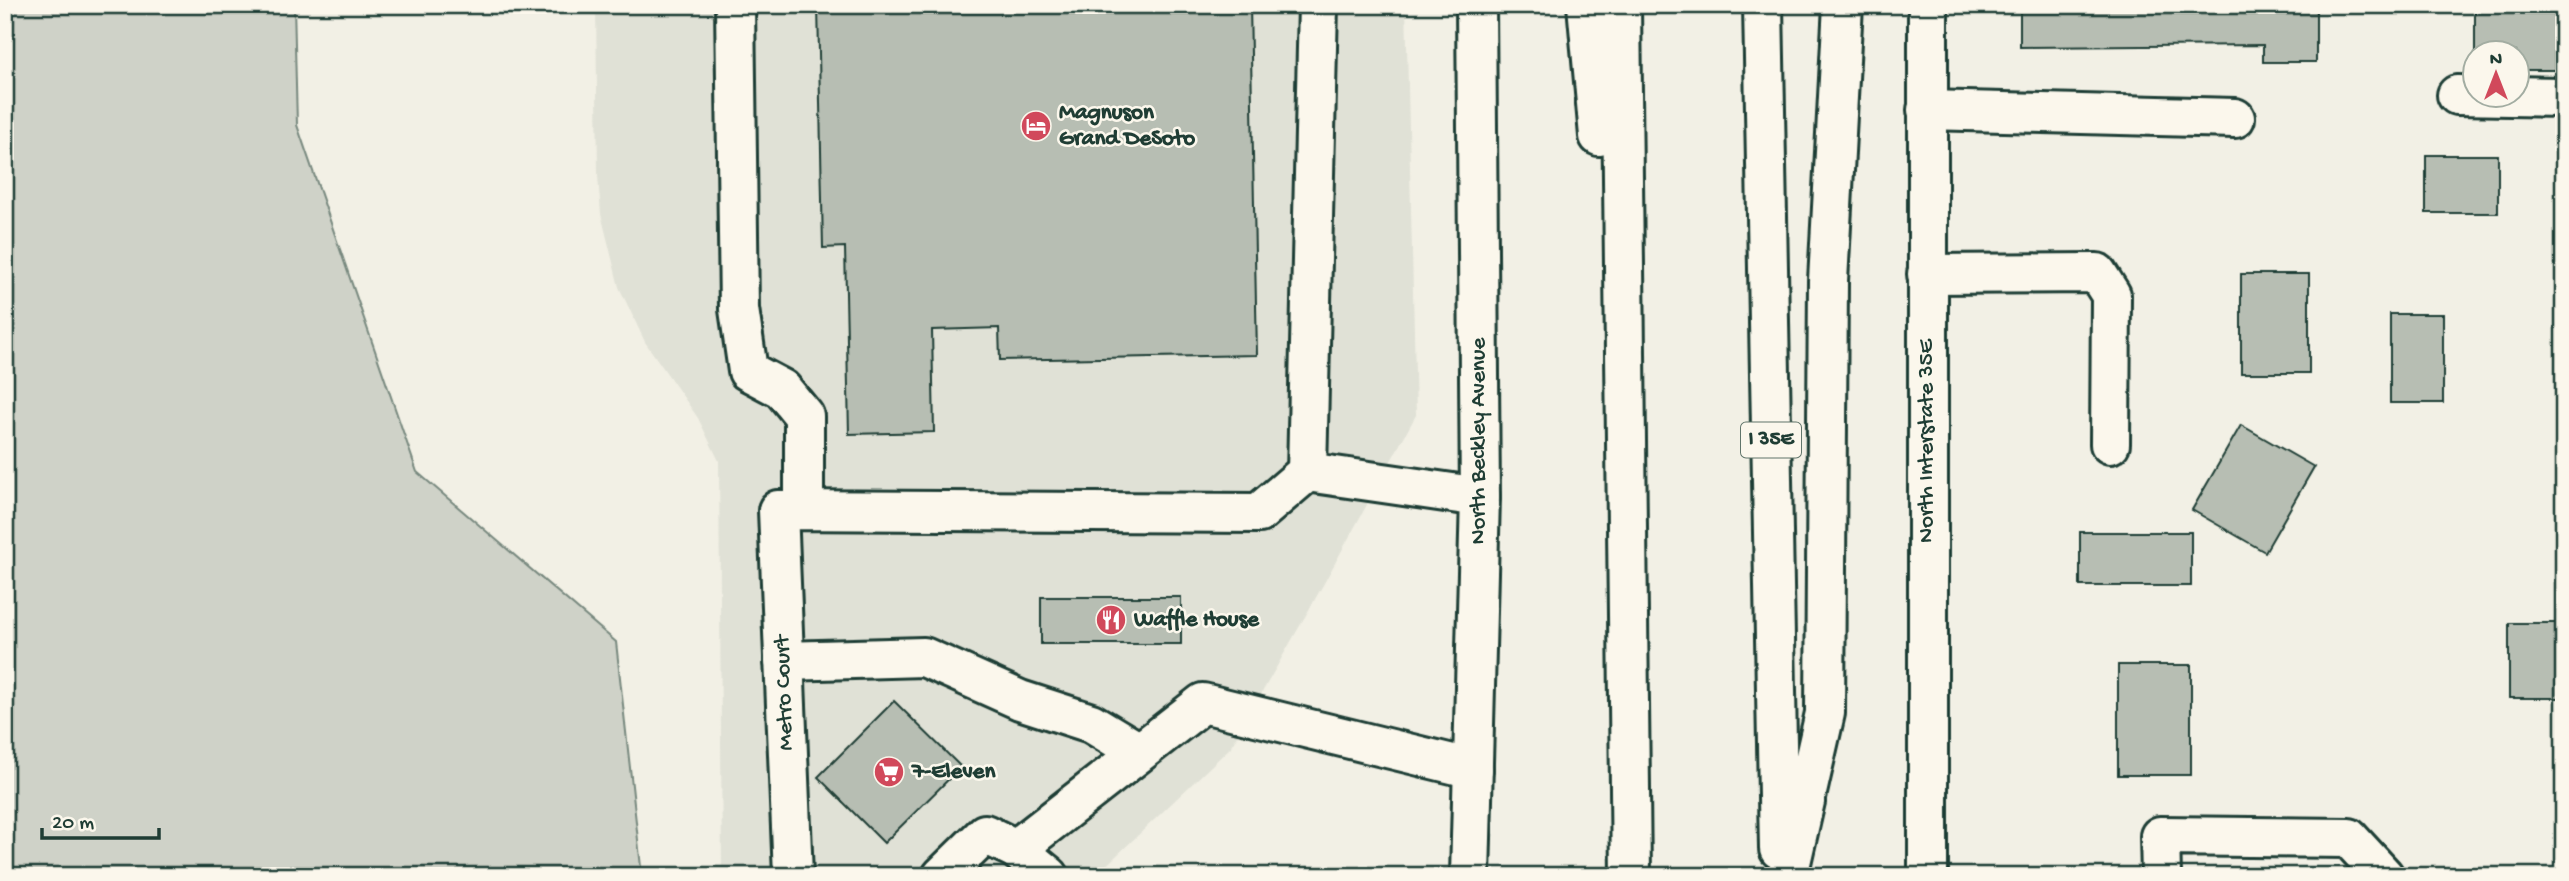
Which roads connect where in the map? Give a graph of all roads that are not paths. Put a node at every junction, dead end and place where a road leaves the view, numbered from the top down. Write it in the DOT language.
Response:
graph roads {
  1 [pos="735,5"];
  2 [pos="1318,5"];
  3 [pos="1476,5"];
  4 [pos="1587,5"];
  5 [pos="1621,5"];
  6 [pos="1763,5"];
  7 [pos="1843,5"];
  8 [pos="1928,5"];
  9 [pos="2457,95"];
  10 [pos="2564,97"];
  11 [pos="1927,110"];
  12 [pos="2235,117"];
  13 [pos="1927,274"];
  14 [pos="1625,428"];
  15 [pos="2110,444"];
  16 [pos="1307,472"];
  17 [pos="1480,496"];
  18 [pos="791,510"];
  19 [pos="784,661"];
  20 [pos="1139,752"];
  21 [pos="1473,769"];
  22 [pos="1016,849"];
  23 [pos="793,876"];
  24 [pos="942,876"];
  25 [pos="1049,876"];
  26 [pos="1470,876"];
  27 [pos="1631,876"];
  28 [pos="1780,876"];
  29 [pos="1788,876"];
  30 [pos="1928,876"];
  31 [pos="2161,876"];
  32 [pos="2384,876"];
  1 -- 18 [label="main road, Metro Court"];
  2 -- 16 [label="main road"];
  3 -- 17 [label="main road, North Beckley Avenue"];
  4 -- 14 [label="main road"];
  5 -- 14 [label="main road"];
  6 -- 28 [label="main road, I 35E"];
  7 -- 29 [label="main road"];
  8 -- 11 [label="main road, North Interstate 35E"];
  9 -- 10 [label="main road"];
  11 -- 12 [label="main road"];
  11 -- 13 [label="main road, North Interstate 35E"];
  13 -- 15 [label="main road"];
  13 -- 30 [label="main road, North Interstate 35E"];
  14 -- 27 [label="main road"];
  16 -- 17 [label="main road"];
  16 -- 18 [label="main road"];
  17 -- 21 [label="main road, North Beckley Avenue"];
  18 -- 19 [label="main road, Metro Court"];
  19 -- 20 [label="main road"];
  19 -- 23 [label="main road, Metro Court"];
  20 -- 21 [label="main road"];
  20 -- 22 [label="main road"];
  21 -- 26 [label="main road, North Beckley Avenue"];
  22 -- 24 [label="main road"];
  22 -- 25 [label="main road"];
  31 -- 32 [label="main road"];
}
